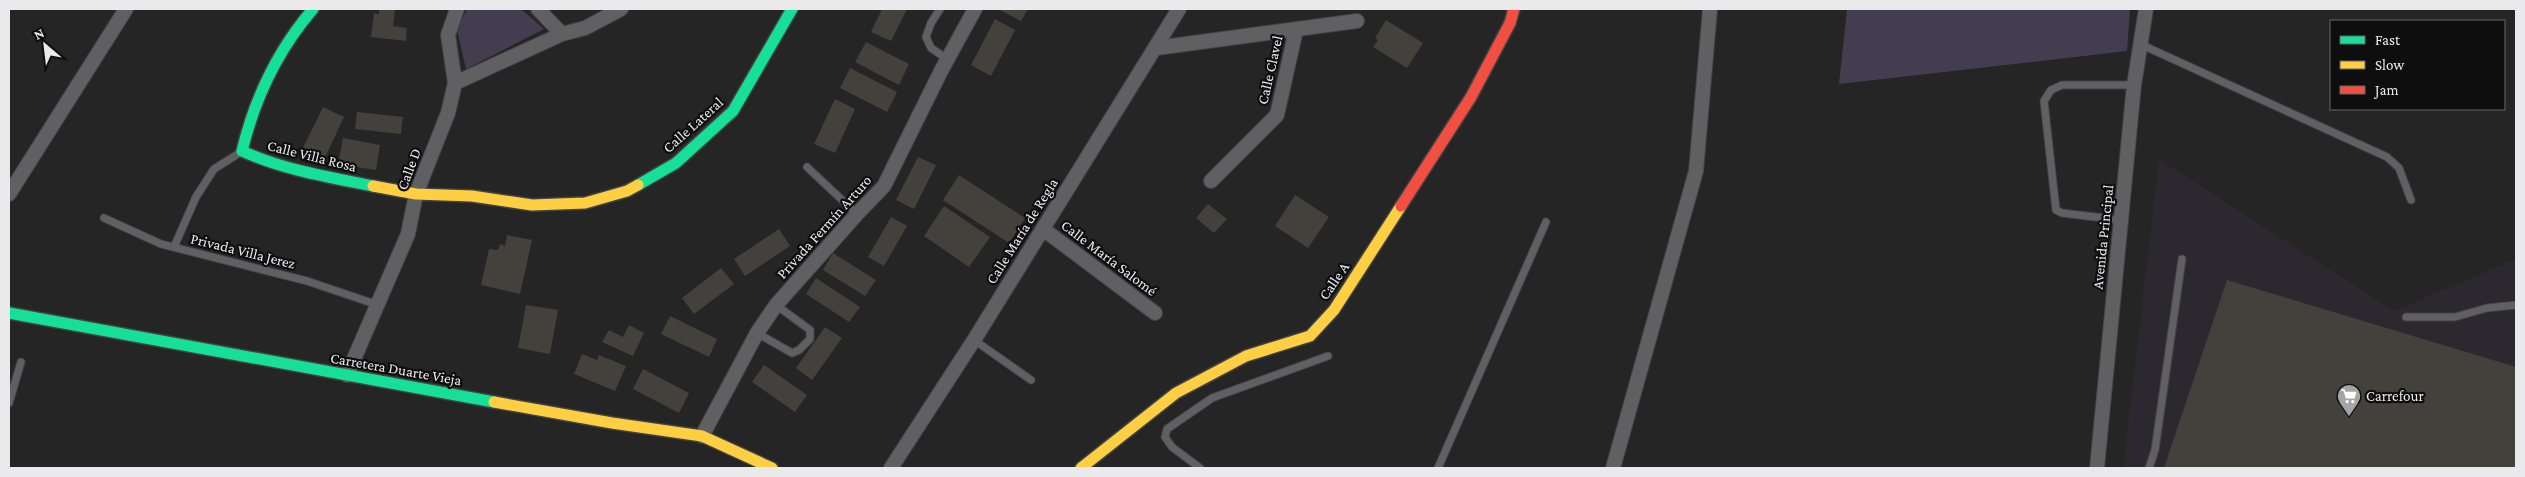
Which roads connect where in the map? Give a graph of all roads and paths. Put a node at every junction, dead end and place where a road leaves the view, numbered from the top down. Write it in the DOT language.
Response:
graph roads {
  1 [pos="126,9"];
  2 [pos="313,9"];
  3 [pos="458,9"];
  4 [pos="538,9"];
  5 [pos="621,9"];
  6 [pos="792,9"];
  7 [pos="940,9"];
  8 [pos="975,9"];
  9 [pos="1179,9"];
  10 [pos="1514,9"];
  11 [pos="1710,9"];
  12 [pos="2146,9"];
  13 [pos="1357,20"];
  14 [pos="1296,30"];
  15 [pos="562,34"];
  16 [pos="2140,44"];
  17 [pos="1156,48"];
  18 [pos="947,59"];
  19 [pos="455,83"];
  20 [pos="2134,85"];
  21 [pos="242,151"];
  22 [pos="807,167"];
  23 [pos="1211,182"];
  24 [pos="9,194"];
  25 [pos="416,194"];
  26 [pos="2411,200"];
  27 [pos="857,214"];
  28 [pos="104,218"];
  29 [pos="2121,220"];
  30 [pos="1546,222"];
  31 [pos="1043,229"];
  32 [pos="174,247"];
  33 [pos="2182,259"];
  34 [pos="378,305"];
  35 [pos="776,305"];
  36 [pos="2516,305"];
  37 [pos="9,313"];
  38 [pos="1155,313"];
  39 [pos="2406,317"];
  40 [pos="757,333"];
  41 [pos="974,340"];
  42 [pos="1328,356"];
  43 [pos="21,362"];
  44 [pos="347,375"];
  45 [pos="1030,380"];
  46 [pos="9,403"];
  47 [pos="702,436"];
  48 [pos="772,468"];
  49 [pos="890,468"];
  50 [pos="1081,468"];
  51 [pos="1200,468"];
  52 [pos="1438,468"];
  53 [pos="1613,468"];
  54 [pos="2097,468"];
  55 [pos="2149,468"];
  1 -- 24 [label="street"];
  2 -- 21 [label="street"];
  3 -- 19 [label="street"];
  4 -- 15 [label="street"];
  5 -- 15 [label="street"];
  6 -- 25 [label="street, Calle Lateral"];
  7 -- 18 [label="lane"];
  8 -- 18 [label="street, Privada Fermín Arturo"];
  9 -- 17 [label="street, Calle María de Regla"];
  10 -- 50 [label="street, Calle A"];
  11 -- 53 [label="street"];
  12 -- 16 [label="street, Avenida Principal"];
  13 -- 14 [label="street"];
  14 -- 17 [label="street"];
  14 -- 23 [label="street, Calle Clavel"];
  15 -- 19 [label="street"];
  16 -- 20 [label="street, Avenida Principal"];
  16 -- 26 [label="lane"];
  17 -- 31 [label="street, Calle María de Regla"];
  18 -- 27 [label="street, Privada Fermín Arturo"];
  19 -- 25 [label="street, Calle D"];
  20 -- 29 [label="street, Avenida Principal"];
  20 -- 29 [label="lane"];
  21 -- 25 [label="street, Calle Villa Rosa"];
  21 -- 32 [label="lane"];
  22 -- 27 [label="lane"];
  25 -- 34 [label="street, Calle D"];
  27 -- 35 [label="street, Privada Fermín Arturo"];
  28 -- 32 [label="lane, Privada Villa Jerez"];
  29 -- 54 [label="street, Avenida Principal"];
  30 -- 52 [label="lane"];
  31 -- 38 [label="street, Calle María Salomé"];
  31 -- 41 [label="street, Calle María de Regla"];
  32 -- 34 [label="lane, Privada Villa Jerez"];
  33 -- 55 [label="lane"];
  34 -- 44 [label="street, Calle D"];
  35 -- 40 [label="street, Privada Fermín Arturo"];
  35 -- 40 [label="lane"];
  36 -- 39 [label="lane"];
  37 -- 44 [label="street, Carretera Duarte Vieja"];
  40 -- 47 [label="street, Privada Fermín Arturo"];
  41 -- 45 [label="lane"];
  41 -- 49 [label="street, Calle María de Regla"];
  42 -- 51 [label="lane"];
  43 -- 46 [label="lane"];
  44 -- 47 [label="street, Carretera Duarte Vieja"];
  47 -- 48 [label="street, Carretera Duarte Vieja"];
}
